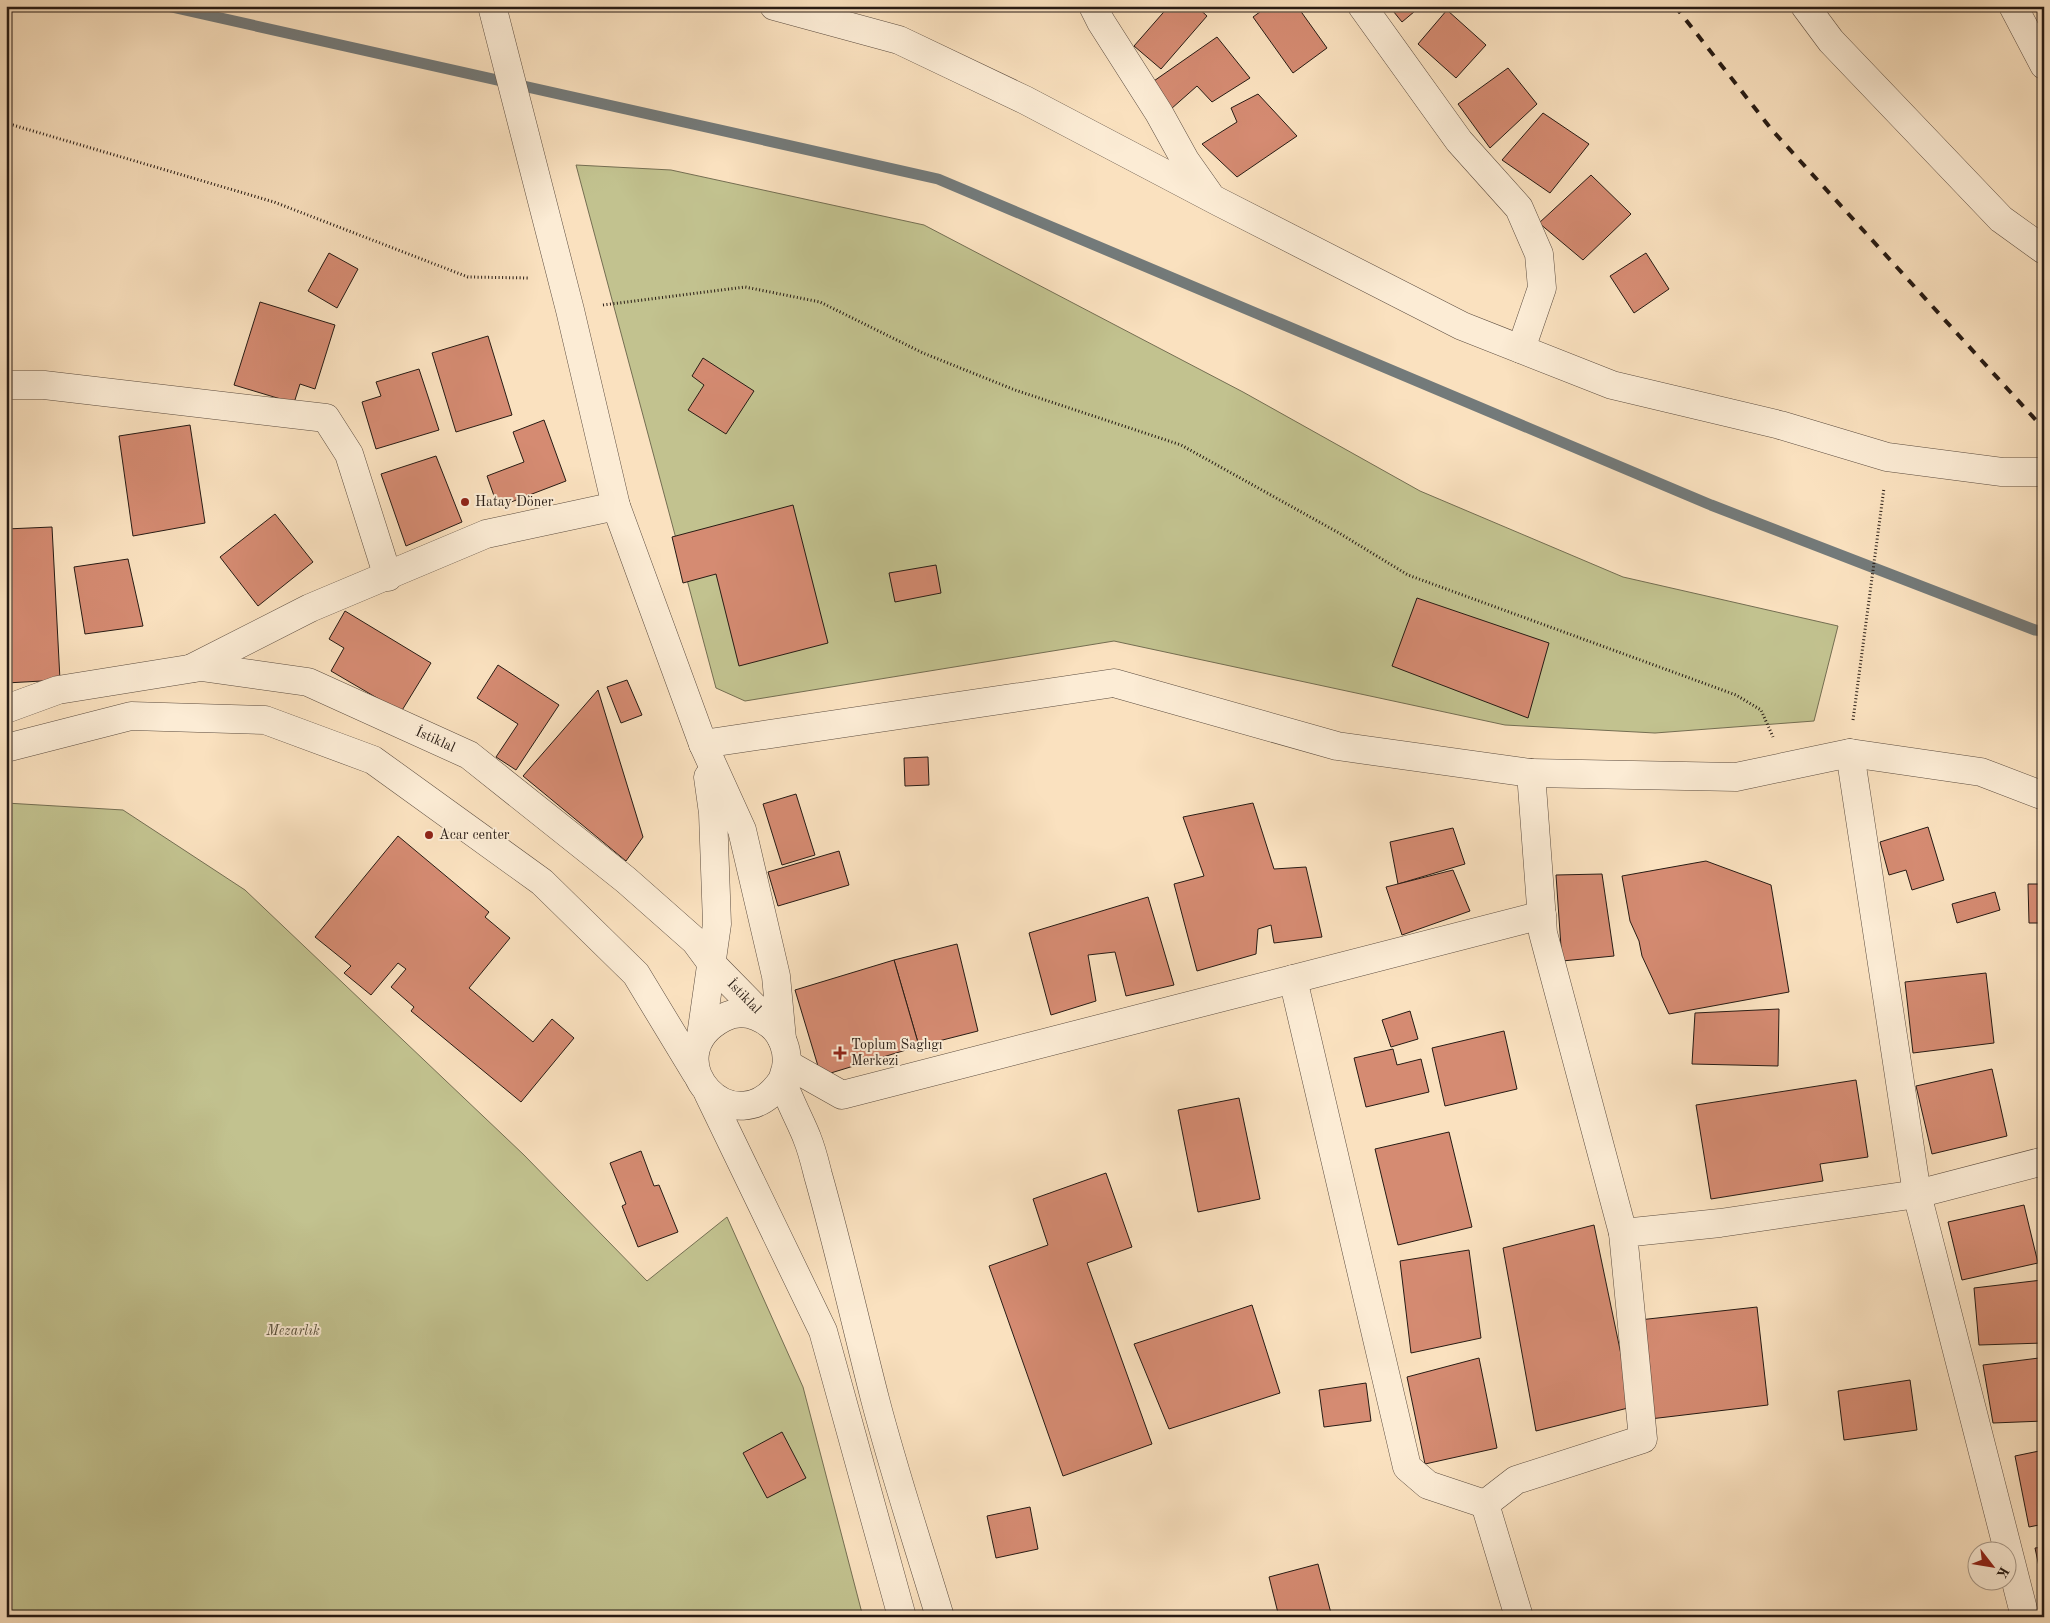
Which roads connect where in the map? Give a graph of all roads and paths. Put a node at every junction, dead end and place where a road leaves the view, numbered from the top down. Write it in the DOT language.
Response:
graph roads {
  1 [pos="492,6"];
  2 [pos="774,6"];
  3 [pos="1093,6"];
  4 [pos="1362,6"];
  5 [pos="1806,6"];
  6 [pos="2013,6"];
  7 [pos="2044,65"];
  8 [pos="6,123"];
  9 [pos="1212,198"];
  10 [pos="2044,250"];
  11 [pos="562,278"];
  12 [pos="570,310"];
  13 [pos="1520,349"];
  14 [pos="6,385"];
  15 [pos="2044,472"];
  16 [pos="1886,480"];
  17 [pos="616,506"];
  18 [pos="388,577"];
  19 [pos="192,668"];
  20 [pos="6,709"];
  21 [pos="1854,713"];
  22 [pos="703,744"];
  23 [pos="6,748"];
  24 [pos="1850,753"];
  25 [pos="1776,768"];
  26 [pos="1531,773"];
  27 [pos="2044,796"];
  28 [pos="1542,915"];
  29 [pos="712,964"];
  30 [pos="1293,979"];
  31 [pos="701,1036"];
  32 [pos="781,1052"];
  33 [pos="702,1083"];
  34 [pos="2044,1161"];
  35 [pos="1917,1194"];
  36 [pos="1623,1233"];
  37 [pos="1485,1504"];
  38 [pos="902,1617"];
  39 [pos="940,1617"];
  40 [pos="1519,1617"];
  41 [pos="2025,1617"];
  1 -- 11 [label="street"];
  2 -- 9 [label="street"];
  3 -- 9 [label="street"];
  4 -- 13 [label="street"];
  5 -- 10 [label="street"];
  6 -- 7 [label="street"];
  8 -- 11 [label="path"];
  9 -- 13 [label="street"];
  11 -- 12 [label="street"];
  12 -- 17 [label="street"];
  12 -- 25 [label="path"];
  13 -- 15 [label="street"];
  14 -- 18 [label="street"];
  16 -- 21 [label="path"];
  17 -- 18 [label="street"];
  17 -- 22 [label="street"];
  18 -- 19 [label="street"];
  19 -- 20 [label="street, İstiklal"];
  19 -- 29 [label="street, İstiklal"];
  22 -- 26 [label="street"];
  22 -- 29 [label="street"];
  22 -- 32 [label="street"];
  23 -- 33 [label="street"];
  24 -- 25 [label="street"];
  24 -- 27 [label="street"];
  24 -- 35 [label="street"];
  25 -- 26 [label="street"];
  26 -- 28 [label="street"];
  28 -- 30 [label="street"];
  28 -- 36 [label="street"];
  29 -- 31 [label="street"];
  29 -- 32 [label="street, İstiklal"];
  30 -- 32 [label="street"];
  30 -- 37 [label="street"];
  31 -- 32 [label="street"];
  31 -- 33 [label="street"];
  32 -- 33 [label="street"];
  32 -- 39 [label="street"];
  33 -- 38 [label="street"];
  34 -- 35 [label="street"];
  35 -- 36 [label="street"];
  35 -- 41 [label="street"];
  36 -- 37 [label="street"];
  37 -- 40 [label="street"];
}
